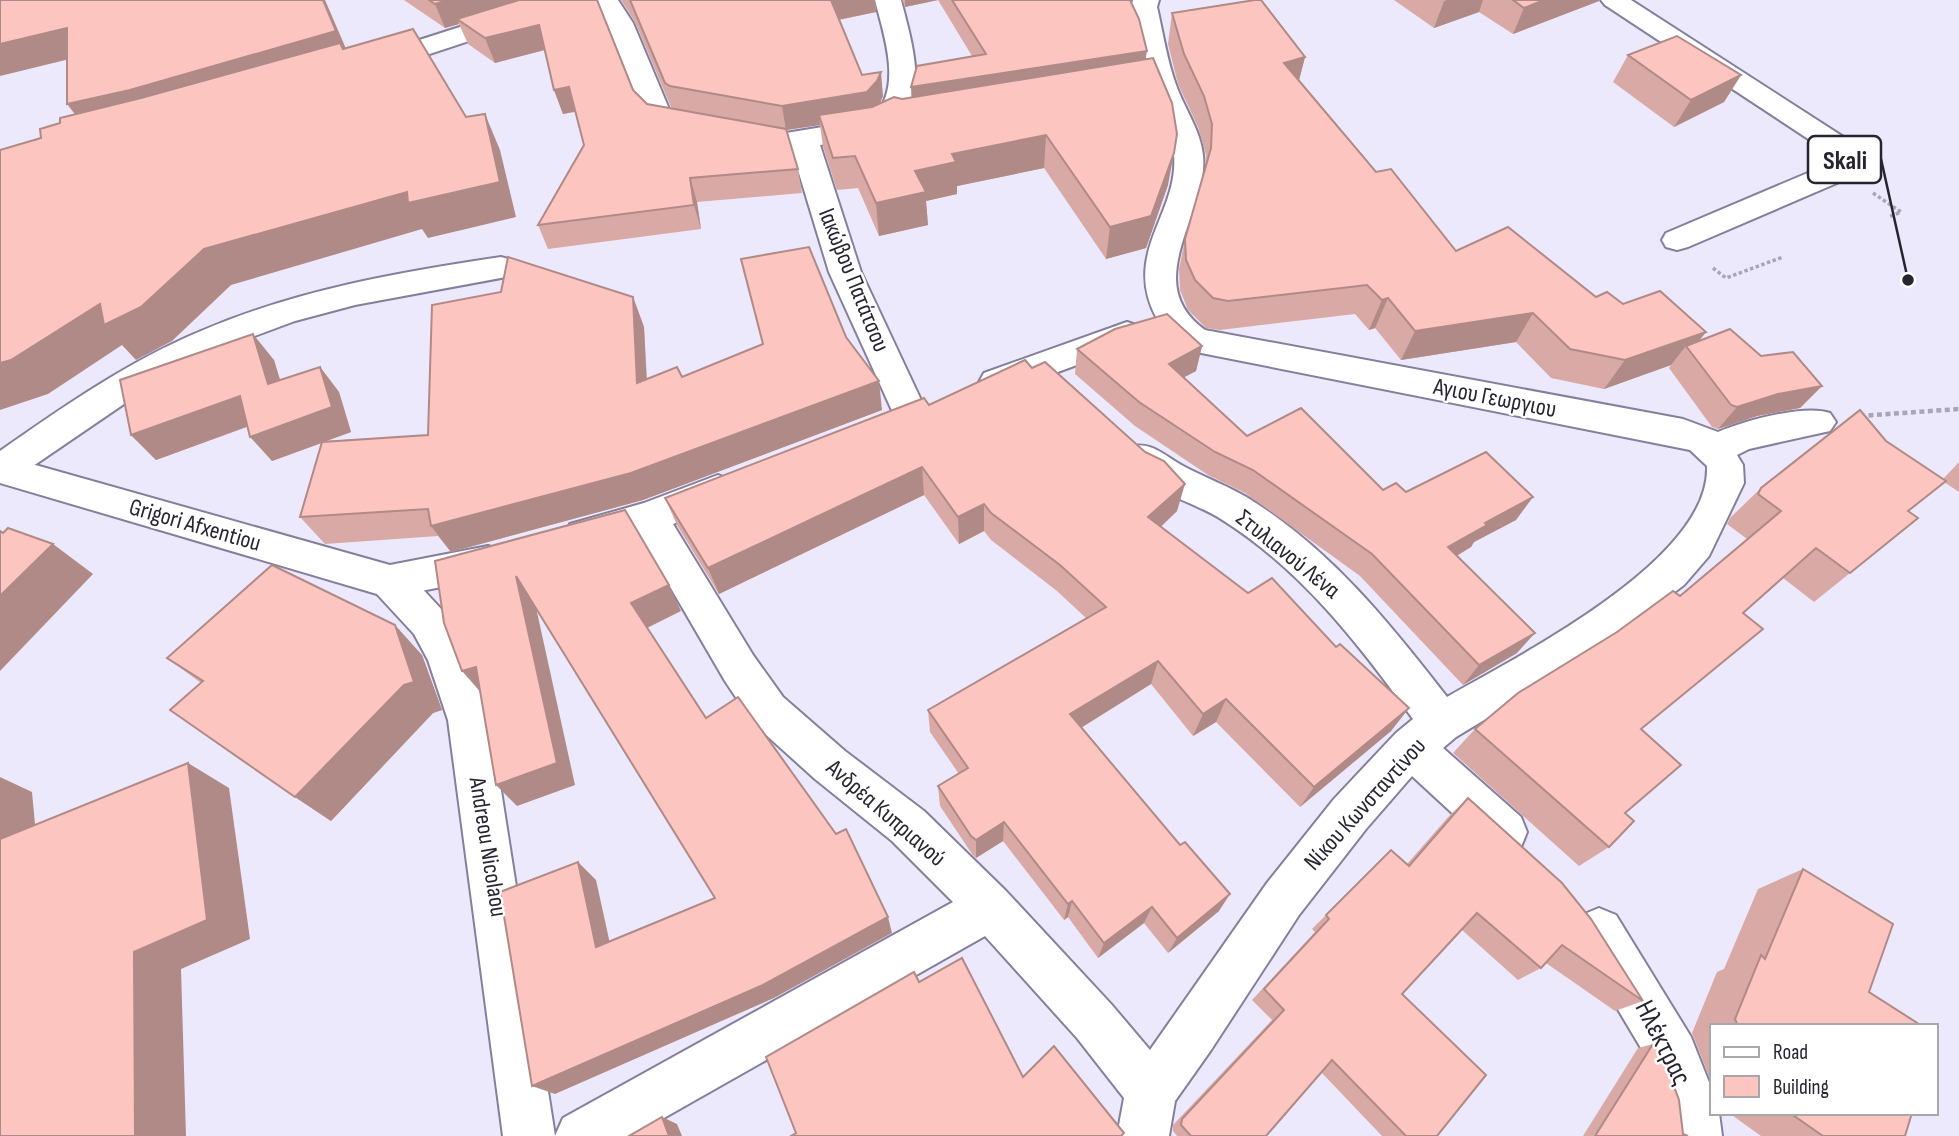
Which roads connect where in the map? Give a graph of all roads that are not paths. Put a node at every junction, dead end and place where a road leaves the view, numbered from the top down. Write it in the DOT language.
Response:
graph roads {
  1 [pos="569,0"];
  2 [pos="605,0"];
  3 [pos="888,0"];
  4 [pos="1146,0"];
  5 [pos="1614,0"];
  6 [pos="354,69"];
  7 [pos="804,141"];
  8 [pos="1677,240"];
  9 [pos="501,268"];
  10 [pos="1173,323"];
  11 [pos="938,405"];
  12 [pos="1818,422"];
  13 [pos="878,428"];
  14 [pos="1115,433"];
  15 [pos="1715,449"];
  16 [pos="1,469"];
  17 [pos="752,477"];
  18 [pos="649,517"];
  19 [pos="557,542"];
  20 [pos="518,553"];
  21 [pos="390,580"];
  22 [pos="1426,735"];
  23 [pos="1538,862"];
  24 [pos="990,907"];
  25 [pos="1581,907"];
  26 [pos="1147,1114"];
  27 [pos="529,1136"];
  28 [pos="581,1136"];
  29 [pos="1696,1136"];
  1 -- 6 [label="street"];
  2 -- 7 [label="street"];
  3 -- 7 [label="street"];
  4 -- 10 [label="street"];
  5 -- 8 [label="street"];
  7 -- 11 [label="street, Ιακώβου Πατάτσου"];
  9 -- 16 [label="street"];
  10 -- 11 [label="street"];
  10 -- 15 [label="street, Αγιου Γεωργιου"];
  11 -- 13 [label="street"];
  12 -- 15 [label="street"];
  14 -- 22 [label="street, Στυλιανού Λένα"];
  15 -- 22 [label="street, Νίκου Κωνσταντίνου"];
  16 -- 21 [label="street, Grigori Afxentiou"];
  17 -- 18 [label="street"];
  18 -- 19 [label="street"];
  18 -- 24 [label="street, Ανδρέα Κυπριανού"];
  20 -- 21 [label="street"];
  21 -- 27 [label="street, Andreou Nicolaou"];
  22 -- 23 [label="street"];
  22 -- 26 [label="street, Νίκου Κωνσταντίνου"];
  24 -- 26 [label="street, Ανδρέα Κυπριανού"];
  24 -- 28 [label="street"];
  25 -- 29 [label="street, Ηλέκτρας"];
}
